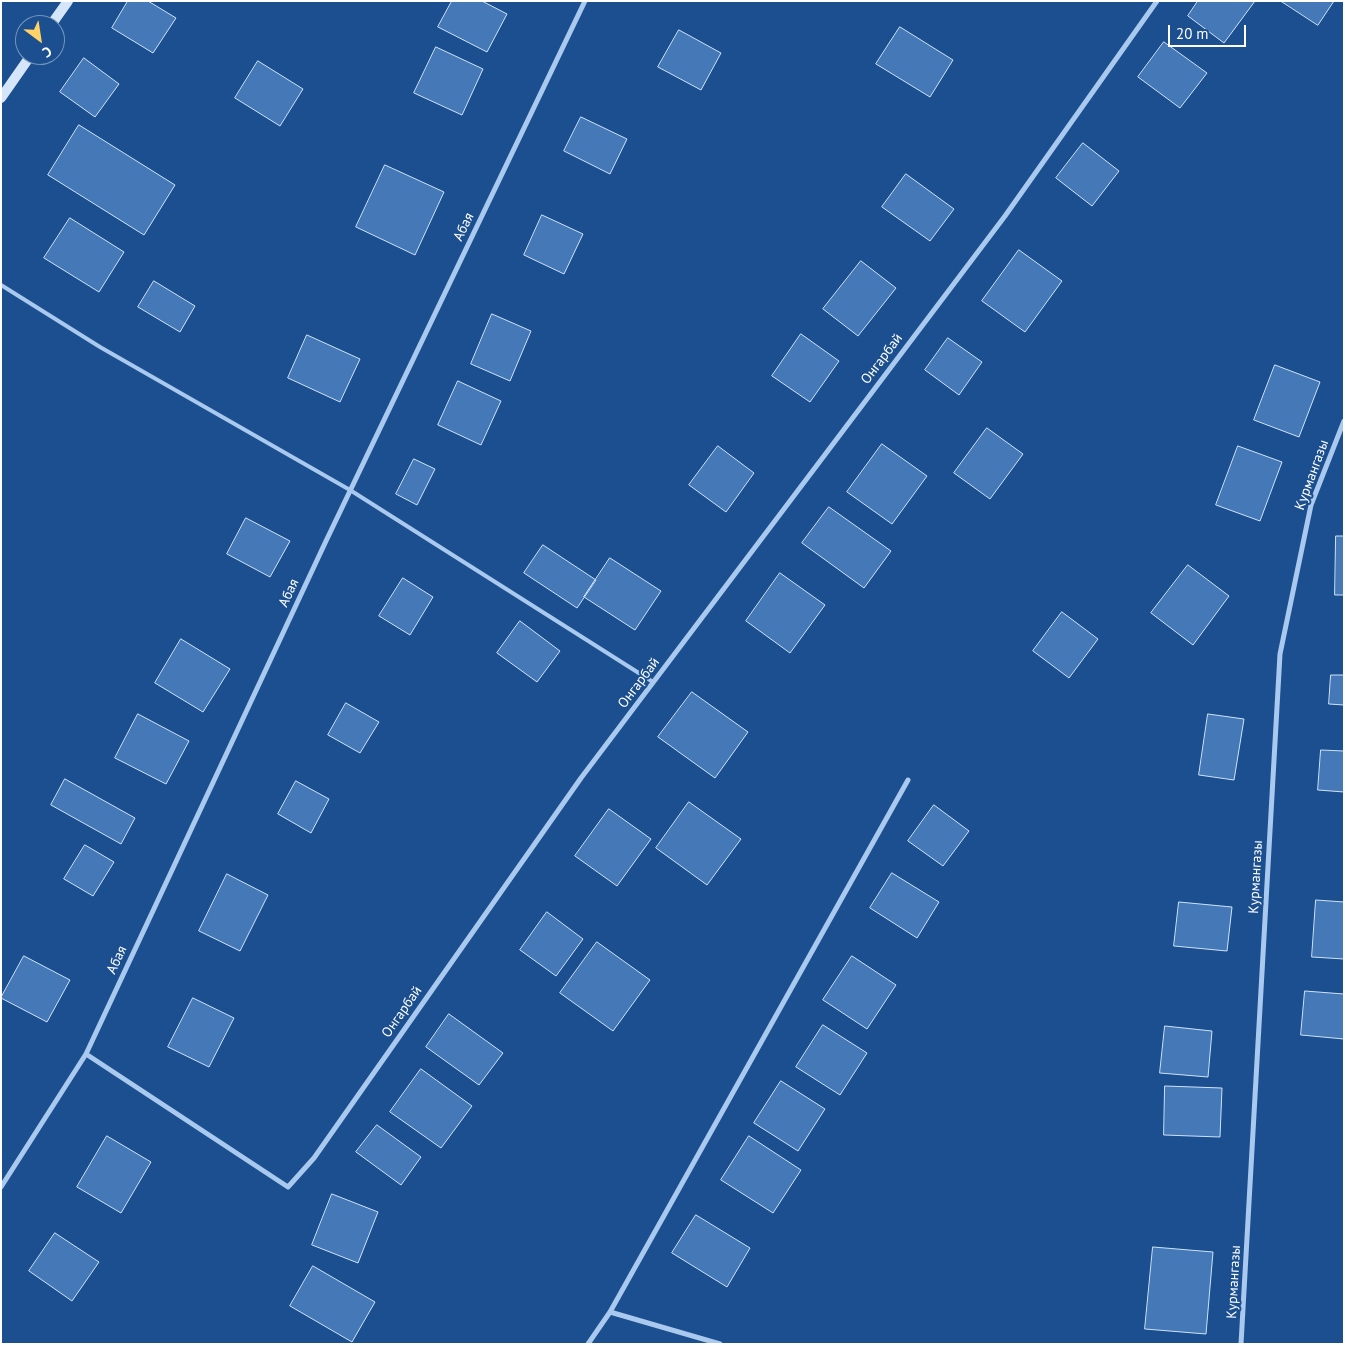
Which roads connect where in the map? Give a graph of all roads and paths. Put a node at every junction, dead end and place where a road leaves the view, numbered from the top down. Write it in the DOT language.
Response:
graph roads {
  1 [pos="68,1"];
  2 [pos="585,1"];
  3 [pos="1157,1"];
  4 [pos="58,15"];
  5 [pos="24,65"];
  6 [pos="1,98"];
  7 [pos="1,285"];
  8 [pos="1344,421"];
  9 [pos="1338,436"];
  10 [pos="1344,439"];
  11 [pos="350,490"];
  12 [pos="653,682"];
  13 [pos="908,780"];
  14 [pos="86,1054"];
  15 [pos="1,1187"];
  16 [pos="610,1312"];
  17 [pos="588,1344"];
  18 [pos="720,1344"];
  19 [pos="1242,1344"];
  1 -- 4 [label="main road"];
  2 -- 11 [label="street, Абая"];
  3 -- 12 [label="street, Онгарбай"];
  5 -- 6 [label="main road"];
  7 -- 11 [label="lane"];
  8 -- 9 [label="street, Курмангазы"];
  9 -- 10 [label="street"];
  9 -- 19 [label="street, Курмангазы"];
  11 -- 12 [label="lane"];
  11 -- 14 [label="street, Абая"];
  12 -- 14 [label="street, Онгарбай"];
  13 -- 16 [label="street"];
  14 -- 15 [label="street, Абая"];
  16 -- 17 [label="street"];
  16 -- 18 [label="street"];
}
